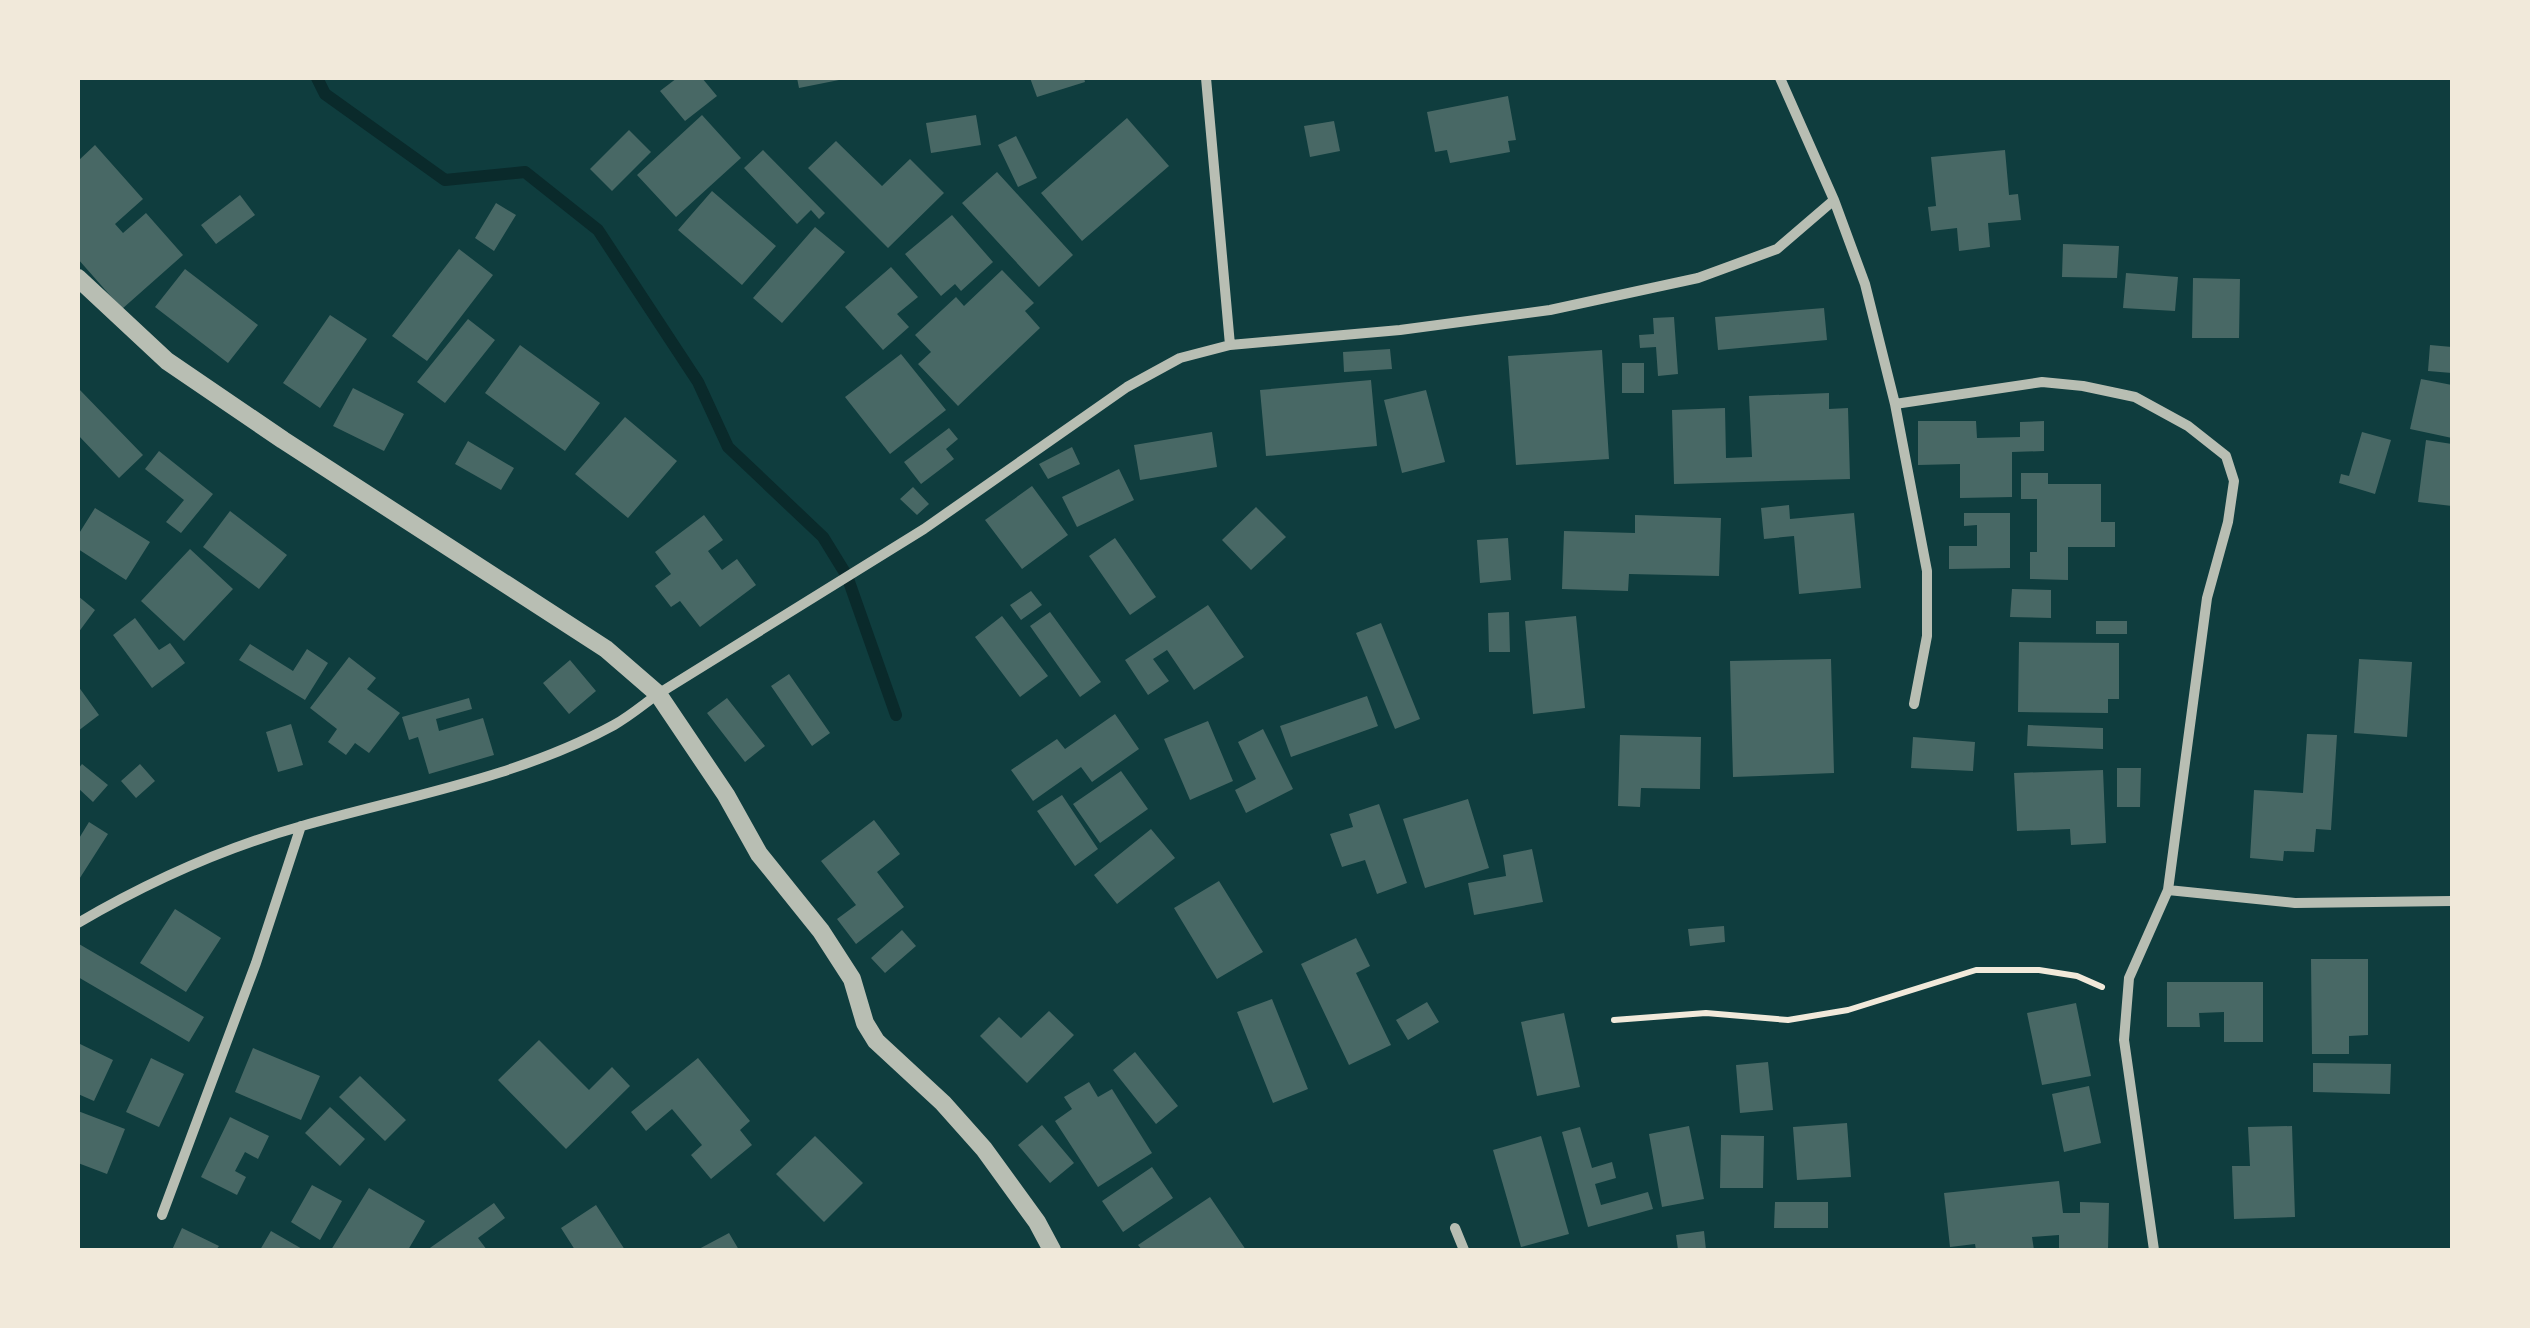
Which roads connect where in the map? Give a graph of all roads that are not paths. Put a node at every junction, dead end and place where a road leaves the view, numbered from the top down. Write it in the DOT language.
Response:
graph roads {
  1 [pos="1206,78"];
  2 [pos="1780,78"];
  3 [pos="1834,200"];
  4 [pos="78,278"];
  5 [pos="1230,345"];
  6 [pos="1895,404"];
  7 [pos="658,694"];
  8 [pos="1914,704"];
  9 [pos="301,826"];
  10 [pos="2168,890"];
  11 [pos="2452,901"];
  12 [pos="78,923"];
  13 [pos="162,1215"];
  14 [pos="1455,1228"];
  15 [pos="1052,1250"];
  16 [pos="1464,1250"];
  17 [pos="2154,1250"];
  1 -- 5 [label="street"];
  2 -- 3 [label="street"];
  3 -- 5 [label="street"];
  3 -- 6 [label="street"];
  4 -- 7 [label="street"];
  5 -- 7 [label="street"];
  6 -- 8 [label="street"];
  6 -- 10 [label="street"];
  7 -- 9 [label="street"];
  7 -- 15 [label="street"];
  9 -- 12 [label="street"];
  9 -- 13 [label="street"];
  10 -- 11 [label="street"];
  10 -- 17 [label="street"];
  14 -- 16 [label="street"];
}
